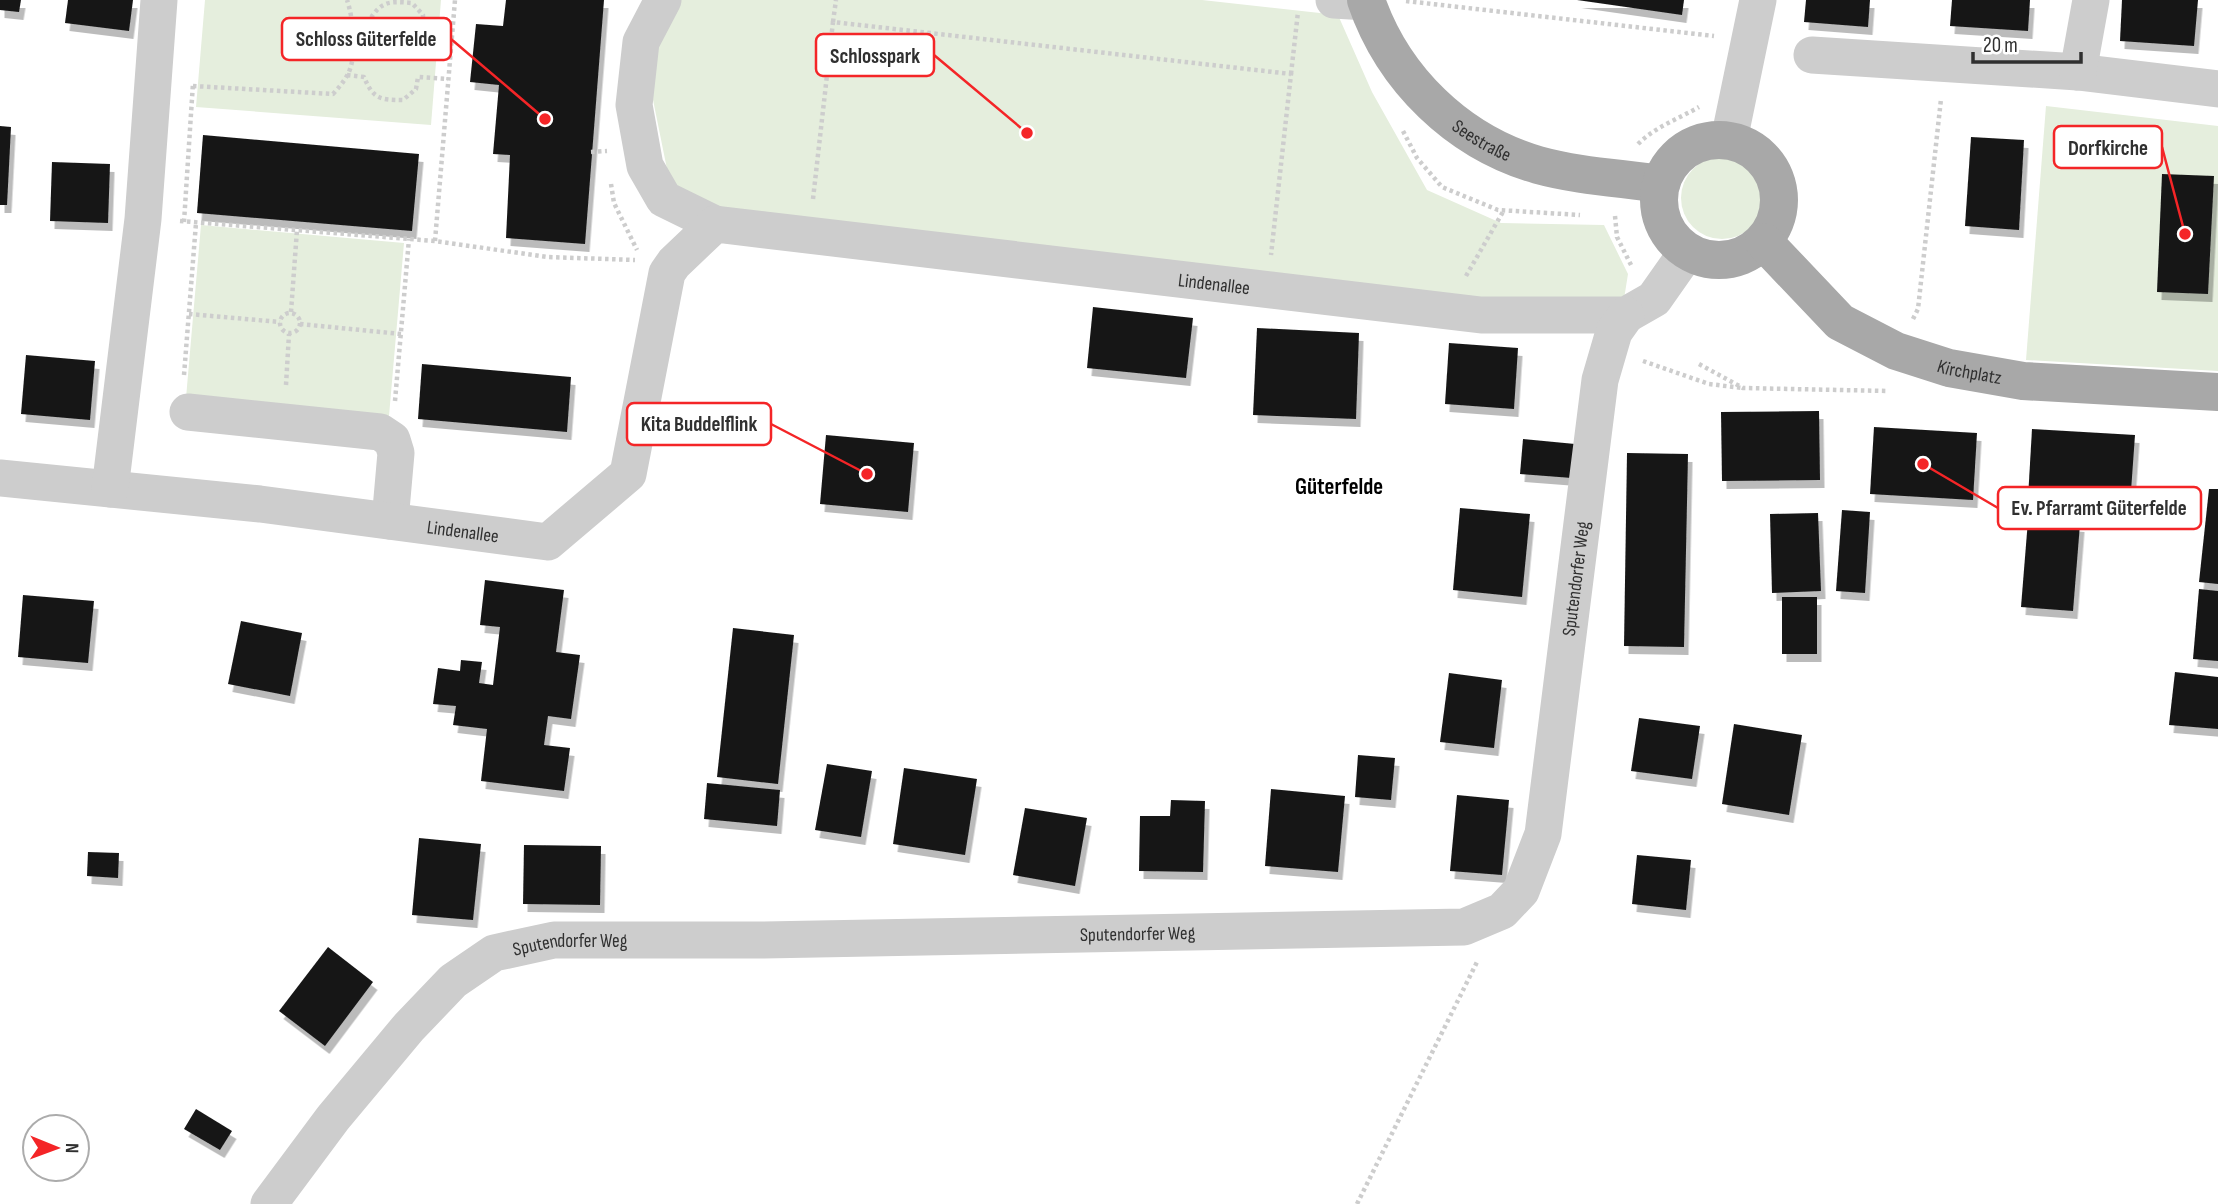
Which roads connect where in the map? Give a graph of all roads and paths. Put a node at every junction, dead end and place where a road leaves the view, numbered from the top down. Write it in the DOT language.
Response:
graph roads {
  1 [pos="159,0"];
  2 [pos="347,0"];
  3 [pos="455,0"];
  4 [pos="663,0"];
  5 [pos="836,0"];
  6 [pos="1758,0"];
  7 [pos="2091,0"];
  8 [pos="1368,1"];
  9 [pos="1298,8"];
  10 [pos="352,21"];
  11 [pos="833,22"];
  12 [pos="453,30"];
  13 [pos="1717,47"];
  14 [pos="1812,55"];
  15 [pos="1944,64"];
  16 [pos="2078,72"];
  17 [pos="1291,74"];
  18 [pos="347,75"];
  19 [pos="449,79"];
  20 [pos="193,86"];
  21 [pos="2218,89"];
  22 [pos="1729,140"];
  23 [pos="591,152"];
  24 [pos="609,164"];
  25 [pos="611,177"];
  26 [pos="1661,184"];
  27 [pos="1504,210"];
  28 [pos="143,219"];
  29 [pos="197,223"];
  30 [pos="715,224"];
  31 [pos="296,230"];
  32 [pos="809,236"];
  33 [pos="409,239"];
  34 [pos="435,241"];
  35 [pos="1763,242"];
  36 [pos="1688,252"];
  37 [pos="1267,290"];
  38 [pos="1918,309"];
  39 [pos="1446,310"];
  40 [pos="291,312"];
  41 [pos="189,314"];
  42 [pos="1626,315"];
  43 [pos="280,321"];
  44 [pos="300,324"];
  45 [pos="289,334"];
  46 [pos="401,334"];
  47 [pos="1609,349"];
  48 [pos="1699,364"];
  49 [pos="1743,388"];
  50 [pos="1875,390"];
  51 [pos="2218,392"];
  52 [pos="188,412"];
  53 [pos="284,422"];
  54 [pos="392,440"];
  55 [pos="0,478"];
  56 [pos="110,489"];
  57 [pos="390,521"];
  58 [pos="1502,911"];
  59 [pos="269,1204"];
  60 [pos="1357,1204"];
  1 -- 28 [label="street"];
  2 -- 10 [label="path"];
  3 -- 12 [label="path"];
  4 -- 30 [label="street, Lindenallee"];
  5 -- 11 [label="path"];
  6 -- 22 [label="street"];
  7 -- 16 [label="street"];
  8 -- 13 [label="path"];
  8 -- 26 [label="main road, Seestraße"];
  9 -- 17 [label="path"];
  10 -- 12 [label="path"];
  10 -- 18 [label="path"];
  11 -- 17 [label="path"];
  11 -- 32 [label="path"];
  12 -- 19 [label="path"];
  14 -- 15 [label="street"];
  15 -- 16 [label="street"];
  15 -- 38 [label="path"];
  16 -- 21 [label="street"];
  17 -- 37 [label="path"];
  18 -- 19 [label="path"];
  18 -- 20 [label="path"];
  19 -- 34 [label="path"];
  22 -- 26 [label="main road"];
  22 -- 35 [label="main road"];
  23 -- 24 [label="path"];
  25 -- 34 [label="path"];
  26 -- 36 [label="main road"];
  27 -- 39 [label="path"];
  28 -- 29 [label="path"];
  28 -- 56 [label="street"];
  29 -- 31 [label="path"];
  29 -- 41 [label="path"];
  30 -- 32 [label="street, Lindenallee"];
  30 -- 57 [label="street, Lindenallee"];
  31 -- 33 [label="path"];
  31 -- 40 [label="path"];
  32 -- 37 [label="street, Lindenallee"];
  33 -- 34 [label="path"];
  33 -- 46 [label="path"];
  35 -- 36 [label="main road"];
  35 -- 51 [label="main road, Kirchplatz"];
  36 -- 42 [label="street"];
  37 -- 39 [label="street, Lindenallee"];
  39 -- 42 [label="street, Lindenallee"];
  40 -- 43 [label="path"];
  40 -- 44 [label="path"];
  41 -- 43 [label="path"];
  41 -- 52 [label="path"];
  42 -- 47 [label="street, Sputendorfer Weg"];
  43 -- 45 [label="path"];
  44 -- 45 [label="path"];
  44 -- 46 [label="path"];
  45 -- 53 [label="path"];
  46 -- 54 [label="path"];
  47 -- 49 [label="path"];
  47 -- 58 [label="street, Sputendorfer Weg"];
  48 -- 49 [label="path"];
  49 -- 50 [label="path"];
  52 -- 53 [label="street"];
  53 -- 54 [label="street"];
  54 -- 57 [label="street"];
  55 -- 56 [label="street, Lindenallee"];
  56 -- 57 [label="street, Lindenallee"];
  58 -- 59 [label="street, Sputendorfer Weg"];
  58 -- 60 [label="path"];
}
